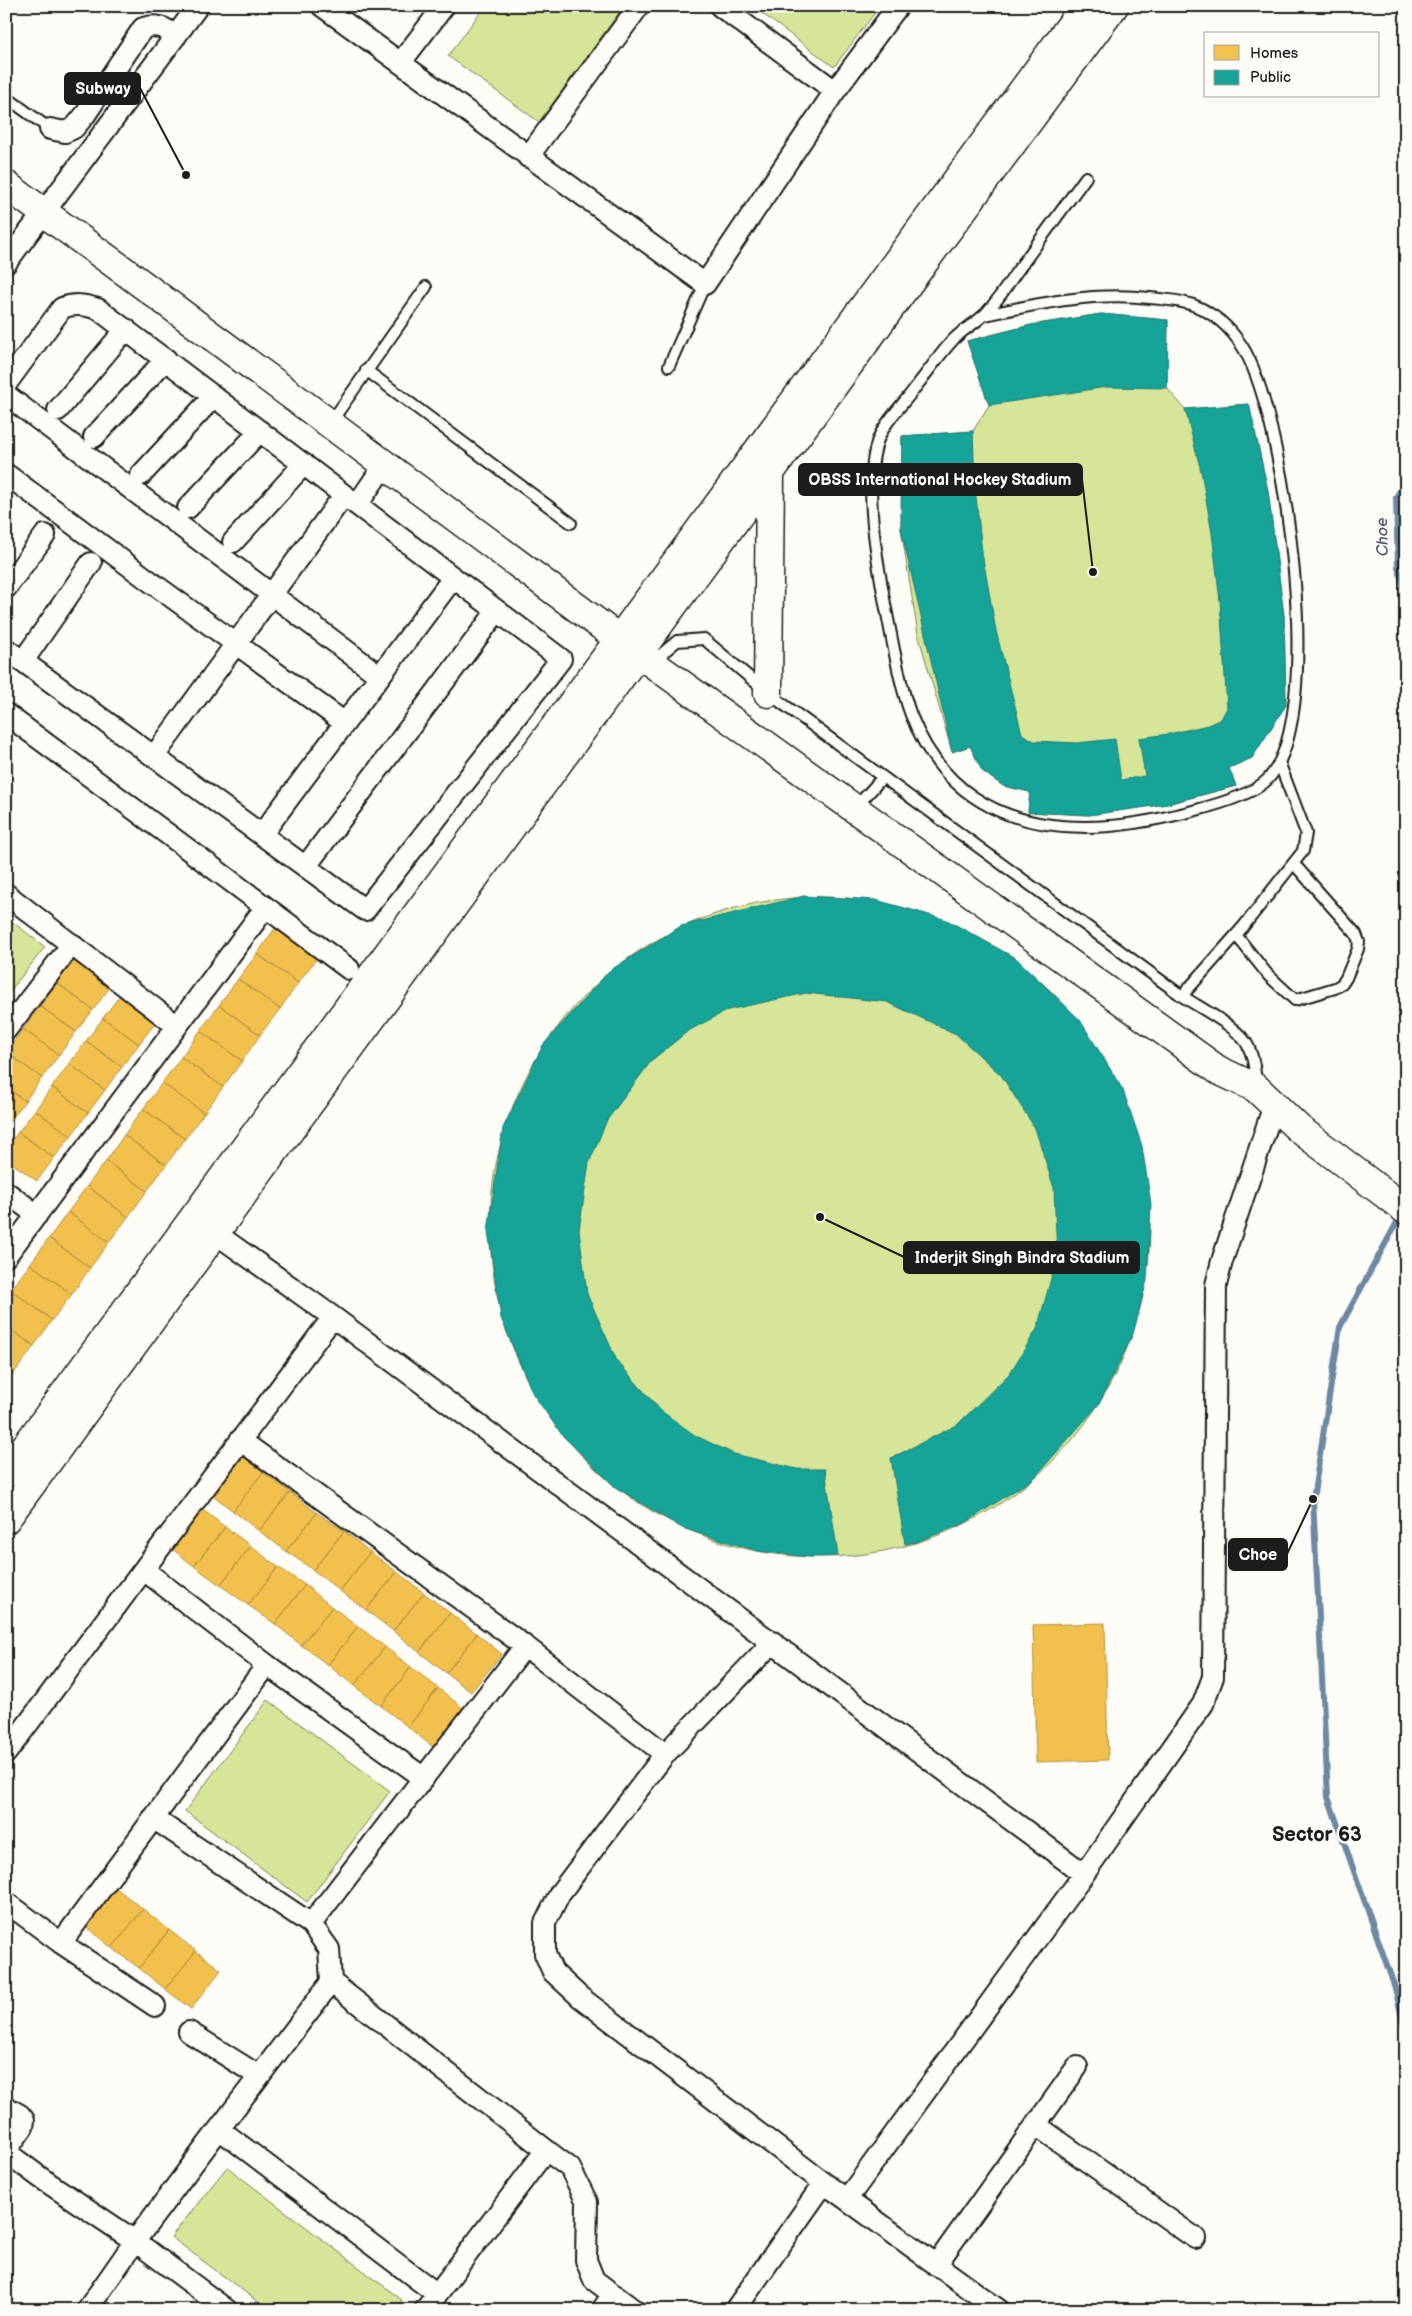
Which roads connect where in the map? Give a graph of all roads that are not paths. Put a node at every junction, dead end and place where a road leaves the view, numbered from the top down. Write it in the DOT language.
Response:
graph roads {
  1 [pos="198,6"];
  2 [pos="322,6"];
  3 [pos="444,6"];
  4 [pos="639,6"];
  5 [pos="720,6"];
  6 [pos="898,6"];
  7 [pos="1086,6"];
  8 [pos="1114,6"];
  9 [pos="176,36"];
  10 [pos="401,62"];
  11 [pos="836,91"];
  12 [pos="6,97"];
  13 [pos="50,129"];
  14 [pos="528,157"];
  15 [pos="1086,177"];
  16 [pos="6,186"];
  17 [pos="43,214"];
  18 [pos="6,263"];
  19 [pos="705,284"];
  20 [pos="426,287"];
  21 [pos="985,315"];
  22 [pos="126,329"];
  23 [pos="166,360"];
  24 [pos="669,366"];
  25 [pos="366,370"];
  26 [pos="6,384"];
  27 [pos="6,395"];
  28 [pos="214,396"];
  29 [pos="58,410"];
  30 [pos="330,423"];
  31 [pos="260,431"];
  32 [pos="94,437"];
  33 [pos="304,464"];
  34 [pos="385,464"];
  35 [pos="770,473"];
  36 [pos="6,474"];
  37 [pos="141,475"];
  38 [pos="350,500"];
  39 [pos="188,508"];
  40 [pos="571,524"];
  41 [pos="46,534"];
  42 [pos="233,542"];
  43 [pos="91,562"];
  44 [pos="453,578"];
  45 [pos="6,588"];
  46 [pos="272,595"];
  47 [pos="497,611"];
  48 [pos="236,644"];
  49 [pos="6,649"];
  50 [pos="637,652"];
  51 [pos="23,661"];
  52 [pos="380,676"];
  53 [pos="768,693"];
  54 [pos="6,714"];
  55 [pos="345,723"];
  56 [pos="155,756"];
  57 [pos="1279,762"];
  58 [pos="883,777"];
  59 [pos="853,810"];
  60 [pos="262,834"];
  61 [pos="1294,864"];
  62 [pos="306,866"];
  63 [pos="6,894"];
  64 [pos="265,908"];
  65 [pos="1236,935"];
  66 [pos="72,944"];
  67 [pos="349,969"];
  68 [pos="1182,996"];
  69 [pos="177,1026"];
  70 [pos="6,1030"];
  71 [pos="1265,1097"];
  72 [pos="6,1192"];
  73 [pos="1406,1210"];
  74 [pos="37,1215"];
  75 [pos="215,1233"];
  76 [pos="6,1256"];
  77 [pos="333,1317"];
  78 [pos="240,1440"];
  79 [pos="6,1473"];
  80 [pos="6,1519"];
  81 [pos="144,1570"];
  82 [pos="773,1642"];
  83 [pos="525,1646"];
  84 [pos="266,1665"];
  85 [pos="6,1753"];
  86 [pos="665,1754"];
  87 [pos="424,1778"];
  88 [pos="153,1818"];
  89 [pos="1084,1874"];
  90 [pos="6,1902"];
  91 [pos="311,1924"];
  92 [pos="61,1943"];
  93 [pos="331,1982"];
  94 [pos="155,2006"];
  95 [pos="190,2032"];
  96 [pos="1077,2067"];
  97 [pos="259,2076"];
  98 [pos="6,2106"];
  99 [pos="1036,2124"];
  100 [pos="219,2130"];
  101 [pos="546,2150"];
  102 [pos="6,2152"];
  103 [pos="824,2183"];
  104 [pos="847,2199"];
  105 [pos="1195,2238"];
  106 [pos="135,2241"];
  107 [pos="936,2265"];
  108 [pos="431,2302"];
  109 [pos="608,2302"];
  110 [pos="994,2308"];
  111 [pos="87,2310"];
  112 [pos="227,2310"];
  113 [pos="634,2310"];
  114 [pos="735,2310"];
  1 -- 9 [label="street"];
  2 -- 10 [label="street"];
  3 -- 10 [label="street"];
  4 -- 14 [label="street"];
  5 -- 11 [label="street"];
  6 -- 11 [label="street"];
  7 -- 50 [label="main road"];
  8 -- 35 [label="main road"];
  9 -- 13 [label="street"];
  9 -- 17 [label="street"];
  10 -- 14 [label="street"];
  11 -- 19 [label="street"];
  12 -- 13 [label="lane"];
  14 -- 19 [label="street"];
  15 -- 21 [label="lane"];
  16 -- 17 [label="main road"];
  17 -- 18 [label="street"];
  17 -- 30 [label="main road"];
  19 -- 24 [label="lane"];
  20 -- 25 [label="lane"];
  21 -- 57 [label="lane"];
  21 -- 57 [label="lane"];
  22 -- 23 [label="street"];
  22 -- 26 [label="street"];
  22 -- 29 [label="street"];
  23 -- 28 [label="street"];
  23 -- 32 [label="street"];
  25 -- 30 [label="lane"];
  25 -- 40 [label="lane"];
  27 -- 46 [label="street"];
  28 -- 31 [label="street"];
  28 -- 37 [label="street"];
  30 -- 34 [label="main road"];
  31 -- 33 [label="street"];
  31 -- 39 [label="street"];
  33 -- 38 [label="street"];
  33 -- 42 [label="street"];
  34 -- 38 [label="street"];
  34 -- 50 [label="main road"];
  35 -- 50 [label="main road"];
  35 -- 53 [label="main road"];
  36 -- 48 [label="street"];
  38 -- 44 [label="street"];
  38 -- 46 [label="street"];
  41 -- 45 [label="street"];
  43 -- 51 [label="street"];
  44 -- 47 [label="street"];
  44 -- 52 [label="street"];
  46 -- 48 [label="street"];
  46 -- 52 [label="street"];
  47 -- 62 [label="street"];
  47 -- 62 [label="street"];
  48 -- 55 [label="street"];
  48 -- 56 [label="street"];
  49 -- 51 [label="street"];
  50 -- 53 [label="lane"];
  50 -- 59 [label="main road"];
  50 -- 75 [label="main road"];
  50 -- 79 [label="main road"];
  51 -- 56 [label="street"];
  52 -- 55 [label="street"];
  53 -- 58 [label="lane"];
  54 -- 64 [label="street"];
  55 -- 60 [label="street"];
  56 -- 60 [label="street"];
  57 -- 61 [label="lane"];
  58 -- 59 [label="lane"];
  58 -- 68 [label="lane"];
  59 -- 71 [label="main road"];
  60 -- 62 [label="street"];
  61 -- 65 [label="lane"];
  61 -- 65 [label="lane"];
  63 -- 66 [label="street"];
  64 -- 67 [label="street"];
  64 -- 69 [label="street"];
  65 -- 68 [label="lane"];
  66 -- 69 [label="street"];
  66 -- 70 [label="street"];
  68 -- 71 [label="lane"];
  69 -- 74 [label="street"];
  71 -- 73 [label="main road"];
  71 -- 89 [label="street"];
  72 -- 74 [label="street"];
  74 -- 76 [label="street"];
  75 -- 77 [label="street"];
  75 -- 80 [label="main road"];
  77 -- 78 [label="street"];
  77 -- 82 [label="street"];
  78 -- 81 [label="street"];
  78 -- 83 [label="street"];
  81 -- 84 [label="street"];
  81 -- 85 [label="street"];
  82 -- 86 [label="street"];
  82 -- 89 [label="street"];
  83 -- 86 [label="street"];
  83 -- 87 [label="street"];
  84 -- 87 [label="street"];
  84 -- 88 [label="street"];
  86 -- 103 [label="street"];
  87 -- 91 [label="street"];
  88 -- 91 [label="street"];
  88 -- 92 [label="street"];
  89 -- 104 [label="street"];
  90 -- 92 [label="street"];
  91 -- 93 [label="street"];
  92 -- 94 [label="street"];
  93 -- 97 [label="street"];
  93 -- 101 [label="street"];
  95 -- 97 [label="street"];
  96 -- 99 [label="street"];
  97 -- 100 [label="street"];
  98 -- 102 [label="street"];
  99 -- 105 [label="street"];
  99 -- 107 [label="street"];
  100 -- 106 [label="street"];
  100 -- 108 [label="street"];
  101 -- 108 [label="street"];
  101 -- 109 [label="street"];
  102 -- 106 [label="street"];
  103 -- 104 [label="street"];
  103 -- 114 [label="street"];
  104 -- 107 [label="street"];
  106 -- 111 [label="street"];
  106 -- 112 [label="street"];
  107 -- 110 [label="street"];
  109 -- 113 [label="street"];
}
